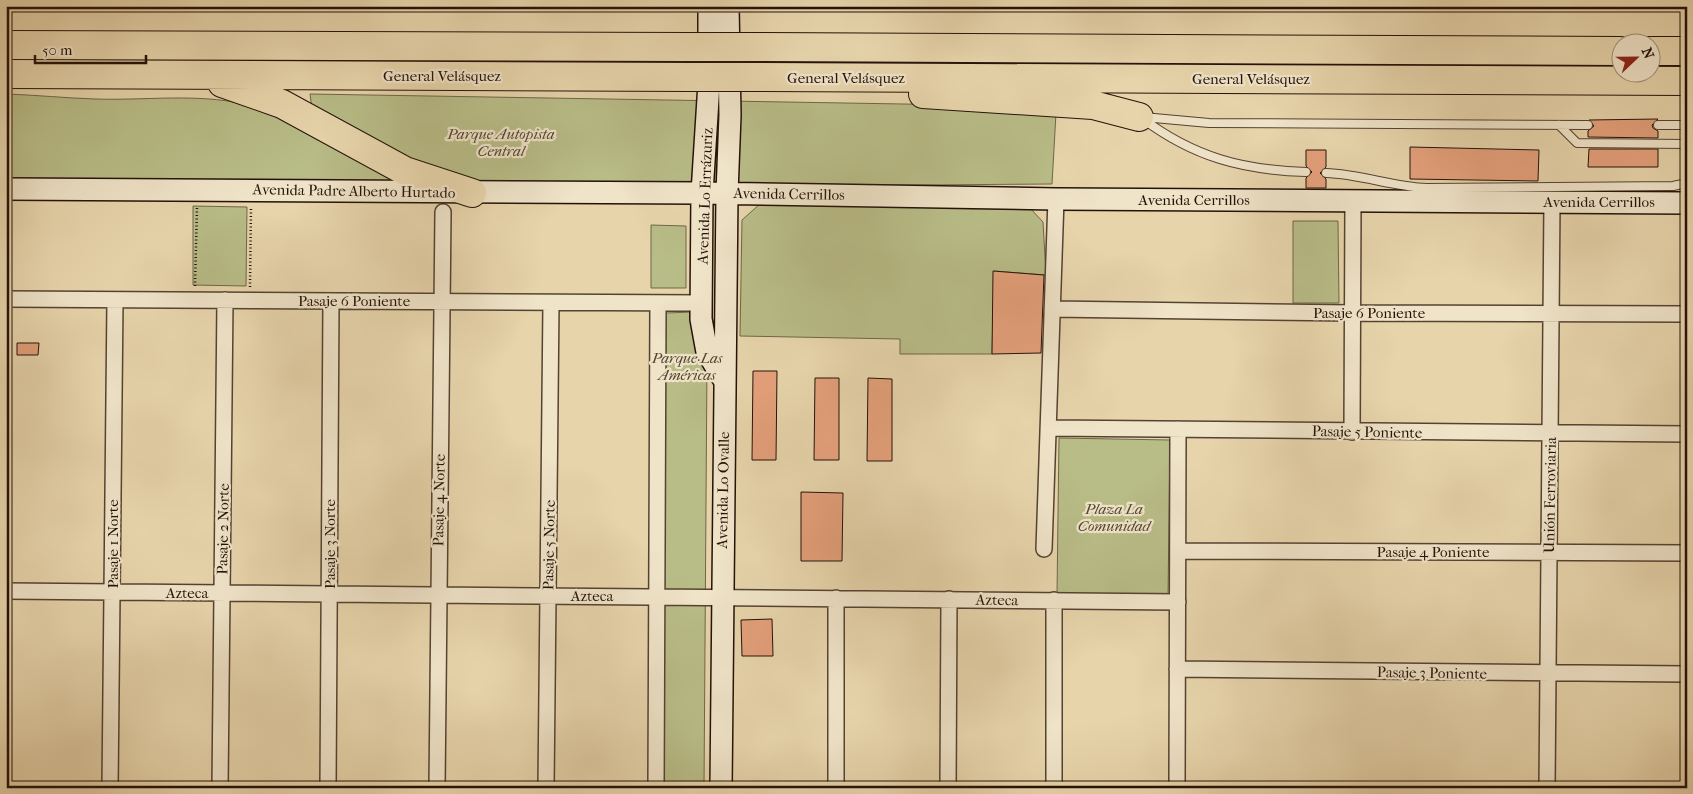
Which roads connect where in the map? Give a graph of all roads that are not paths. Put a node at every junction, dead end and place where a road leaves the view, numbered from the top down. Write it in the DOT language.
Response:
graph roads {
  1 [pos="709,6"];
  2 [pos="728,6"];
  3 [pos="6,45"];
  4 [pos="1610,51"];
  5 [pos="1660,51"];
  6 [pos="1687,51"];
  7 [pos="6,74"];
  8 [pos="182,75"];
  9 [pos="815,77"];
  10 [pos="1687,81"];
  11 [pos="1139,117"];
  12 [pos="1559,125"];
  13 [pos="1588,125"];
  14 [pos="1658,125"];
  15 [pos="1687,125"];
  16 [pos="1687,144"];
  17 [pos="1306,172"];
  18 [pos="1326,173"];
  19 [pos="1687,183"];
  20 [pos="6,188"];
  21 [pos="472,193"];
  22 [pos="702,193"];
  23 [pos="727,193"];
  24 [pos="1056,199"];
  25 [pos="1353,201"];
  26 [pos="1552,202"];
  27 [pos="1687,203"];
  28 [pos="443,212"];
  29 [pos="6,299"];
  30 [pos="115,300"];
  31 [pos="225,300"];
  32 [pos="331,301"];
  33 [pos="441,302"];
  34 [pos="551,302"];
  35 [pos="658,303"];
  36 [pos="701,303"];
  37 [pos="1052,309"];
  38 [pos="1353,313"];
  39 [pos="1551,313"];
  40 [pos="1687,314"];
  41 [pos="724,380"];
  42 [pos="1048,428"];
  43 [pos="1178,429"];
  44 [pos="1352,432"];
  45 [pos="1550,434"];
  46 [pos="1687,434"];
  47 [pos="1044,549"];
  48 [pos="1178,551"];
  49 [pos="1549,552"];
  50 [pos="1687,553"];
  51 [pos="6,591"];
  52 [pos="112,592"];
  53 [pos="222,593"];
  54 [pos="330,594"];
  55 [pos="438,595"];
  56 [pos="548,596"];
  57 [pos="657,596"];
  58 [pos="722,597"];
  59 [pos="836,598"];
  60 [pos="949,599"];
  61 [pos="1054,600"];
  62 [pos="1178,602"];
  63 [pos="1177,670"];
  64 [pos="1548,674"];
  65 [pos="1687,674"];
  66 [pos="110,788"];
  67 [pos="220,788"];
  68 [pos="328,788"];
  69 [pos="436,788"];
  70 [pos="546,788"];
  71 [pos="656,788"];
  72 [pos="721,788"];
  73 [pos="836,788"];
  74 [pos="948,788"];
  75 [pos="1054,788"];
  76 [pos="1178,788"];
  77 [pos="1547,788"];
  1 -- 22 [label="main road, Avenida Lo Errázuriz"];
  2 -- 23 [label="main road, Avenida Lo Errázuriz"];
  3 -- 4 [label="highway, General Velásquez, bridge"];
  5 -- 6 [label="highway"];
  7 -- 8 [label="highway, General Velásquez"];
  8 -- 9 [label="highway, General Velásquez, bridge"];
  8 -- 21 [label="highway"];
  9 -- 10 [label="highway, General Velásquez"];
  9 -- 11 [label="highway"];
  11 -- 12 [label="lane"];
  11 -- 17 [label="lane"];
  12 -- 13 [label="lane"];
  12 -- 16 [label="lane"];
  14 -- 15 [label="lane"];
  18 -- 19 [label="lane"];
  20 -- 21 [label="main road, Avenida Padre Alberto Hurtado"];
  21 -- 22 [label="main road, Avenida Padre Alberto Hurtado"];
  22 -- 23 [label="main road, Avenida Cerrillos"];
  22 -- 36 [label="main road, Avenida Lo Errázuriz"];
  23 -- 24 [label="main road, Avenida Cerrillos"];
  23 -- 41 [label="main road, Avenida Lo Ovalle"];
  24 -- 25 [label="main road, Avenida Cerrillos"];
  24 -- 37 [label="street"];
  25 -- 26 [label="main road, Avenida Cerrillos"];
  25 -- 38 [label="street"];
  26 -- 27 [label="main road, Avenida Cerrillos"];
  26 -- 39 [label="street, Unión Ferroviaria"];
  28 -- 33 [label="street, Pasaje 4 Norte"];
  29 -- 30 [label="street, Pasaje 6 Poniente"];
  30 -- 31 [label="street, Pasaje 6 Poniente"];
  30 -- 52 [label="street, Pasaje 1 Norte"];
  31 -- 32 [label="street, Pasaje 6 Poniente"];
  31 -- 53 [label="street, Pasaje 2 Norte"];
  32 -- 33 [label="street, Pasaje 6 Poniente"];
  32 -- 54 [label="street, Pasaje 3 Norte"];
  33 -- 34 [label="street, Pasaje 6 Poniente"];
  33 -- 55 [label="street, Pasaje 4 Norte"];
  34 -- 35 [label="street, Pasaje 6 Poniente"];
  34 -- 56 [label="street, Pasaje 5 Norte"];
  35 -- 36 [label="street, Pasaje 6 Poniente"];
  35 -- 57 [label="street"];
  36 -- 41 [label="main road, Avenida Lo Errázuriz"];
  37 -- 38 [label="street, Pasaje 6 Poniente"];
  37 -- 42 [label="street"];
  38 -- 39 [label="street, Pasaje 6 Poniente"];
  38 -- 44 [label="street"];
  39 -- 40 [label="street, Pasaje 6 Poniente"];
  39 -- 45 [label="street, Unión Ferroviaria"];
  41 -- 58 [label="main road, Avenida Lo Ovalle"];
  42 -- 43 [label="street, Pasaje 5 Poniente"];
  42 -- 47 [label="street"];
  43 -- 44 [label="street, Pasaje 5 Poniente"];
  43 -- 48 [label="street"];
  44 -- 45 [label="street, Pasaje 5 Poniente"];
  45 -- 46 [label="street, Pasaje 5 Poniente"];
  45 -- 49 [label="street, Unión Ferroviaria"];
  48 -- 49 [label="street, Pasaje 4 Poniente"];
  48 -- 62 [label="street"];
  49 -- 50 [label="street, Pasaje 4 Poniente"];
  49 -- 64 [label="street, Unión Ferroviaria"];
  51 -- 52 [label="street, Azteca"];
  52 -- 53 [label="street, Azteca"];
  52 -- 66 [label="street, Pasaje 1 Norte"];
  53 -- 54 [label="street, Azteca"];
  53 -- 67 [label="street, Pasaje 2 Norte"];
  54 -- 55 [label="street, Azteca"];
  54 -- 68 [label="street, Pasaje 3 Norte"];
  55 -- 56 [label="street, Azteca"];
  55 -- 69 [label="street, Pasaje 4 Norte"];
  56 -- 57 [label="street, Azteca"];
  56 -- 70 [label="street, Pasaje 5 Norte"];
  57 -- 58 [label="street, Azteca"];
  57 -- 71 [label="street"];
  58 -- 59 [label="street, Azteca"];
  58 -- 72 [label="main road, Avenida Lo Ovalle"];
  59 -- 60 [label="street, Azteca"];
  59 -- 73 [label="street"];
  60 -- 61 [label="street, Azteca"];
  60 -- 74 [label="street"];
  61 -- 62 [label="street, Azteca"];
  61 -- 75 [label="street"];
  62 -- 63 [label="street"];
  63 -- 64 [label="street, Pasaje 3 Poniente"];
  63 -- 76 [label="street"];
  64 -- 65 [label="street, Pasaje 3 Poniente"];
  64 -- 77 [label="street, Unión Ferroviaria"];
}
